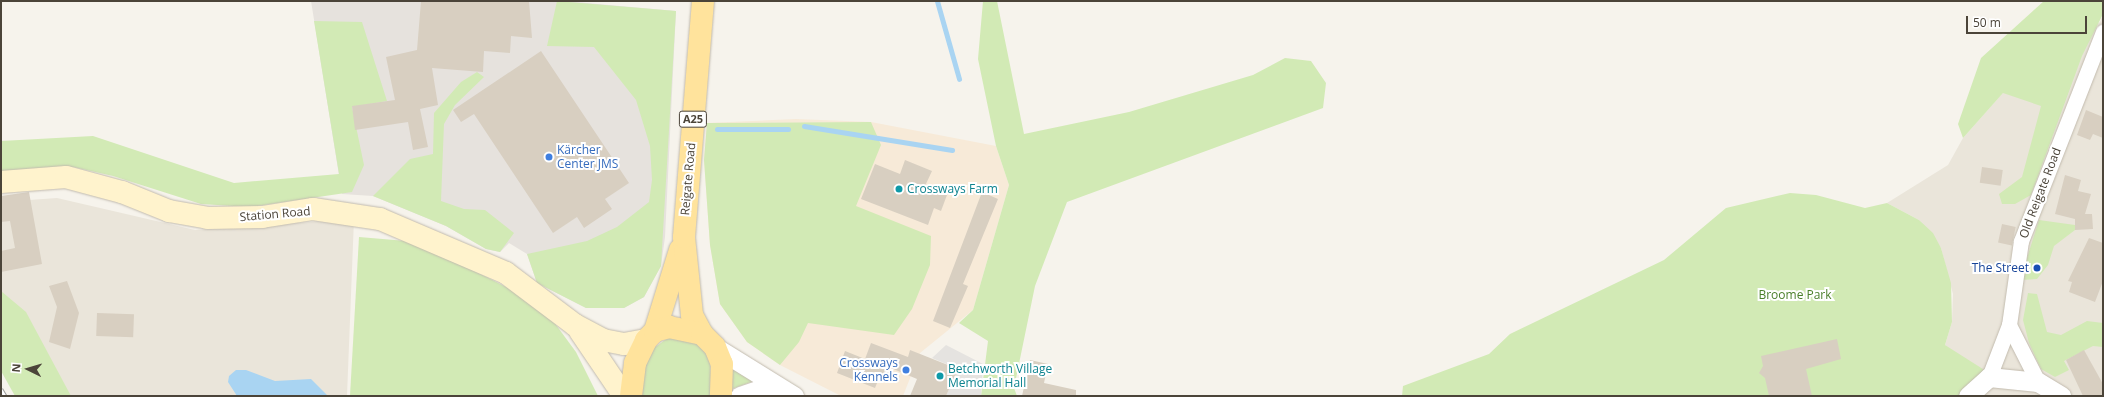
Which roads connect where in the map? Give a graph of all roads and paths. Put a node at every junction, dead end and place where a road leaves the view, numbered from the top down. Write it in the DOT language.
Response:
graph roads {
  1 [pos="702,1"];
  2 [pos="2103,32"];
  3 [pos="1,182"];
  4 [pos="684,237"];
  5 [pos="575,325"];
  6 [pos="2009,325"];
  7 [pos="651,336"];
  8 [pos="709,340"];
  9 [pos="1989,377"];
  10 [pos="2038,382"];
  11 [pos="772,385"];
  12 [pos="624,396"];
  13 [pos="631,396"];
  14 [pos="721,396"];
  15 [pos="740,396"];
  16 [pos="794,396"];
  17 [pos="1968,396"];
  18 [pos="2061,396"];
  1 -- 4 [label="main road, Reigate Road / A25"];
  2 -- 6 [label="street, Old Reigate Road"];
  3 -- 5 [label="main road, Station Road"];
  4 -- 7 [label="main road, Reigate Road / A25"];
  4 -- 8 [label="main road, Reigate Road / A25"];
  5 -- 7 [label="main road, Station Road"];
  5 -- 12 [label="main road, Station Road"];
  6 -- 9 [label="street, Old Reigate Road"];
  6 -- 10 [label="street"];
  7 -- 8 [label="main road"];
  7 -- 13 [label="main road, Reigate Road"];
  8 -- 11 [label="street"];
  8 -- 14 [label="main road, Reigate Road"];
  9 -- 10 [label="street"];
  9 -- 17 [label="street, Old Reigate Road"];
  10 -- 18 [label="street"];
  11 -- 15 [label="street"];
  11 -- 16 [label="street"];
}
